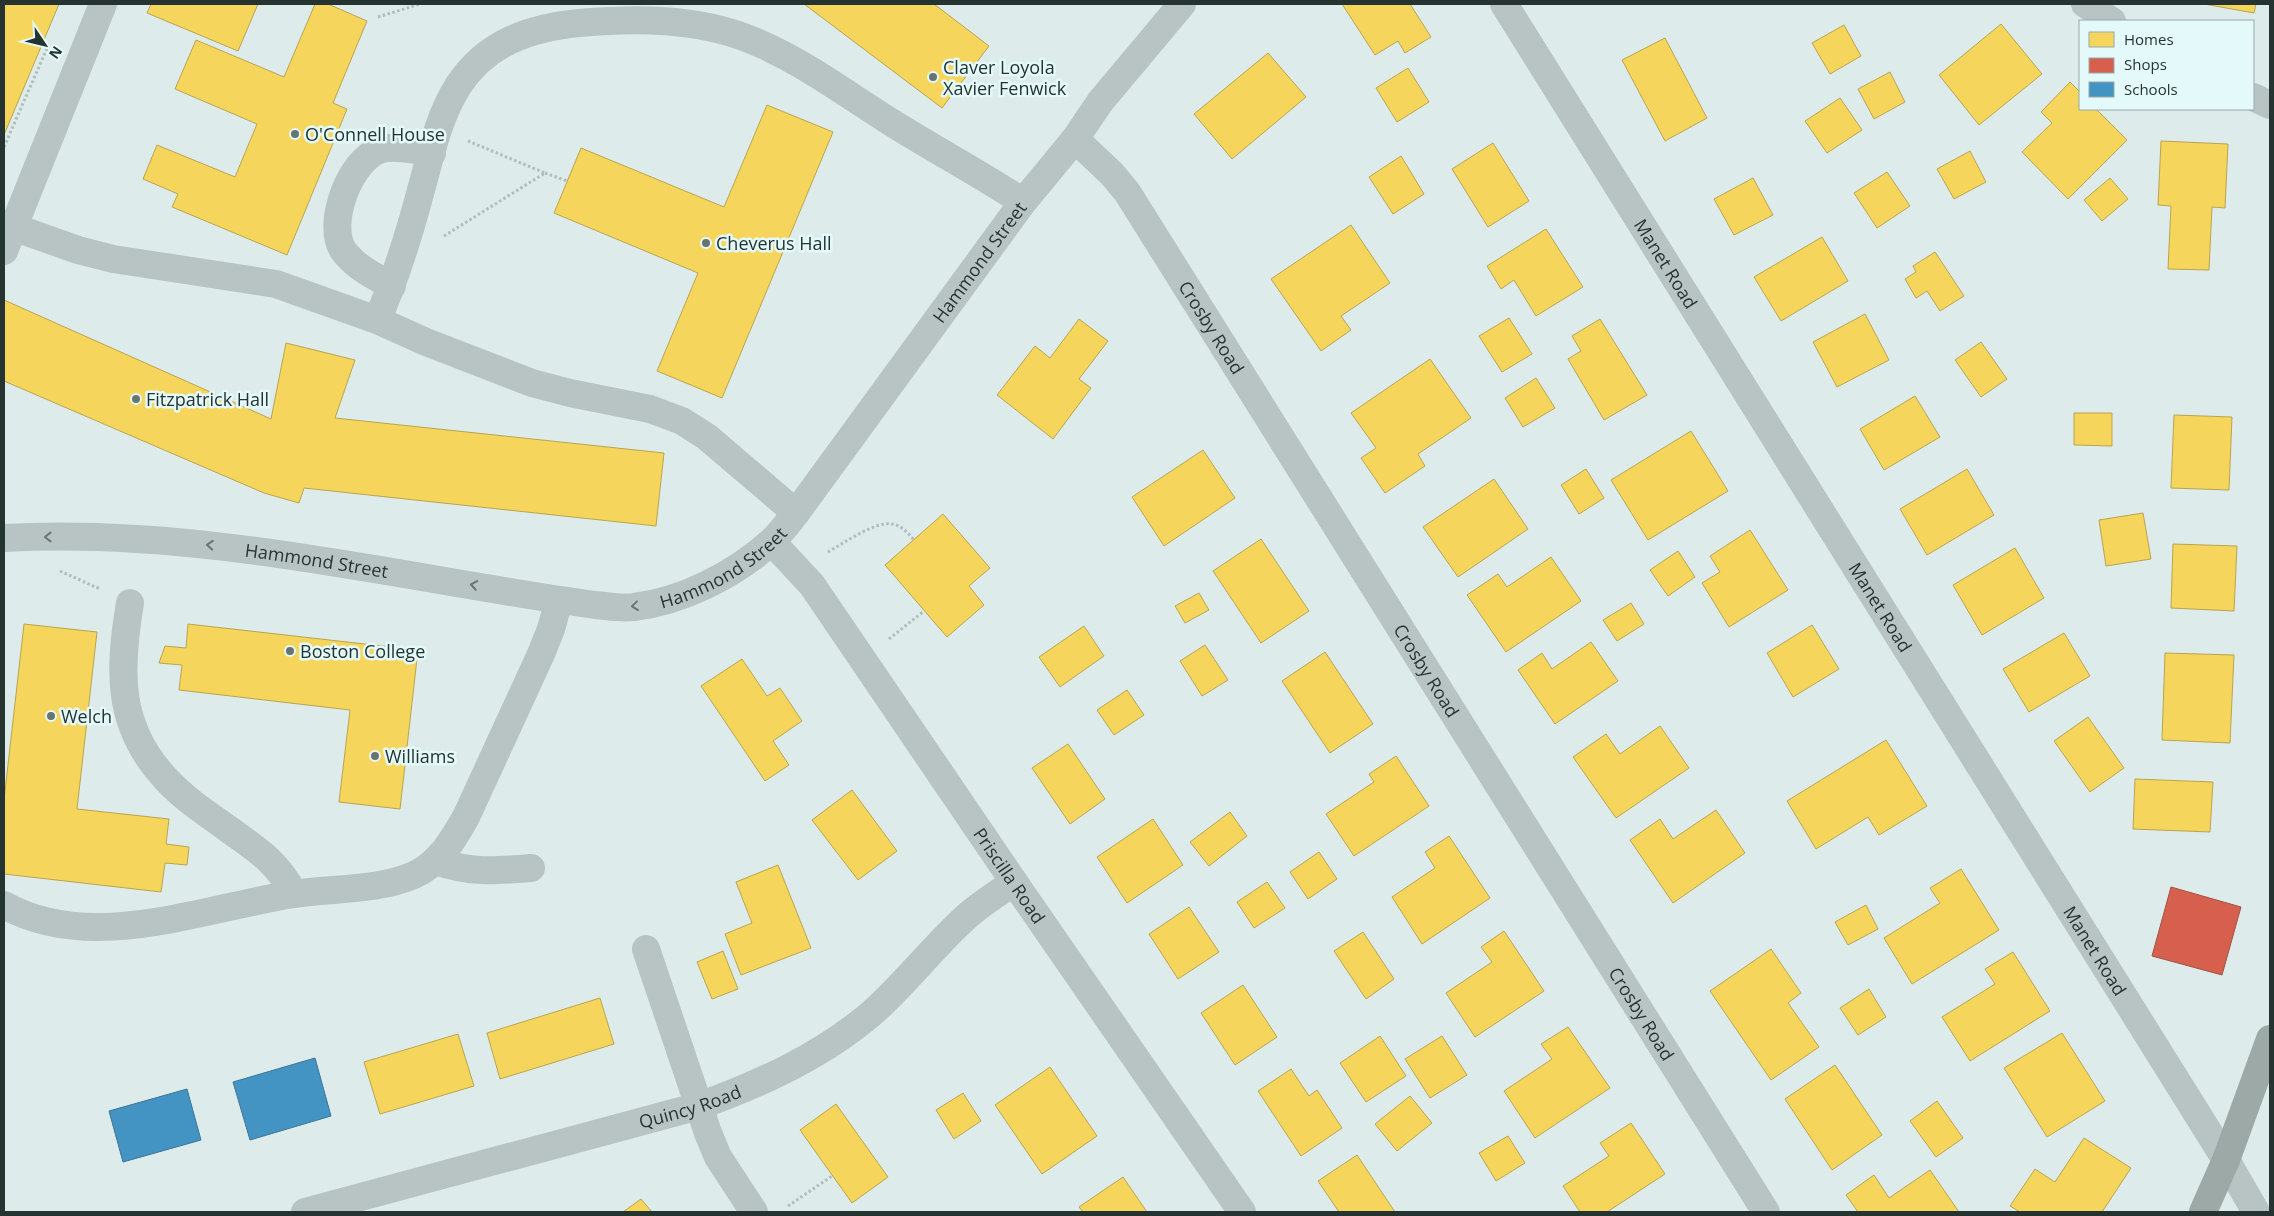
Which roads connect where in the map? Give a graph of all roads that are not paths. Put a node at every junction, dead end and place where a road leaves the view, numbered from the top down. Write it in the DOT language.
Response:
graph roads {
  1 [pos="103,4"];
  2 [pos="1182,4"];
  3 [pos="1504,4"];
  4 [pos="2085,4"];
  5 [pos="2110,20"];
  6 [pos="2254,97"];
  7 [pos="2270,105"];
  8 [pos="1075,139"];
  9 [pos="432,153"];
  10 [pos="1023,202"];
  11 [pos="8,239"];
  12 [pos="392,286"];
  13 [pos="377,320"];
  14 [pos="796,513"];
  15 [pos="4,538"];
  16 [pos="772,542"];
  17 [pos="559,600"];
  18 [pos="130,603"];
  19 [pos="436,861"];
  20 [pos="531,868"];
  21 [pos="1014,882"];
  22 [pos="294,894"];
  23 [pos="4,905"];
  24 [pos="646,949"];
  25 [pos="2270,1039"];
  26 [pos="699,1106"];
  27 [pos="2226,1160"];
  28 [pos="305,1212"];
  29 [pos="754,1212"];
  30 [pos="1242,1212"];
  31 [pos="1766,1212"];
  32 [pos="2203,1212"];
  33 [pos="2256,1212"];
  1 -- 11 [label="street"];
  2 -- 8 [label="street, Hammond Street"];
  3 -- 27 [label="street, Manet Road"];
  4 -- 5 [label="street"];
  6 -- 7 [label="street"];
  8 -- 10 [label="street, Hammond Street"];
  8 -- 31 [label="street, Crosby Road"];
  9 -- 10 [label="street"];
  9 -- 12 [label="street"];
  9 -- 12 [label="street"];
  10 -- 14 [label="street, Hammond Street"];
  11 -- 13 [label="street"];
  12 -- 13 [label="street"];
  13 -- 14 [label="street"];
  14 -- 16 [label="street, Hammond Street"];
  17 -- 15 [label="street, Hammond Street, one-way"];
  16 -- 17 [label="street, Hammond Street, one-way"];
  16 -- 21 [label="street, Priscilla Road"];
  17 -- 19 [label="street"];
  18 -- 22 [label="street"];
  19 -- 20 [label="street"];
  19 -- 22 [label="street"];
  21 -- 26 [label="street, Quincy Road"];
  21 -- 30 [label="street, Priscilla Road"];
  22 -- 23 [label="street"];
  24 -- 26 [label="street"];
  25 -- 27 [label="main road"];
  26 -- 28 [label="street, Quincy Road"];
  26 -- 29 [label="street"];
  27 -- 32 [label="main road"];
  27 -- 33 [label="street, Manet Road"];
}
